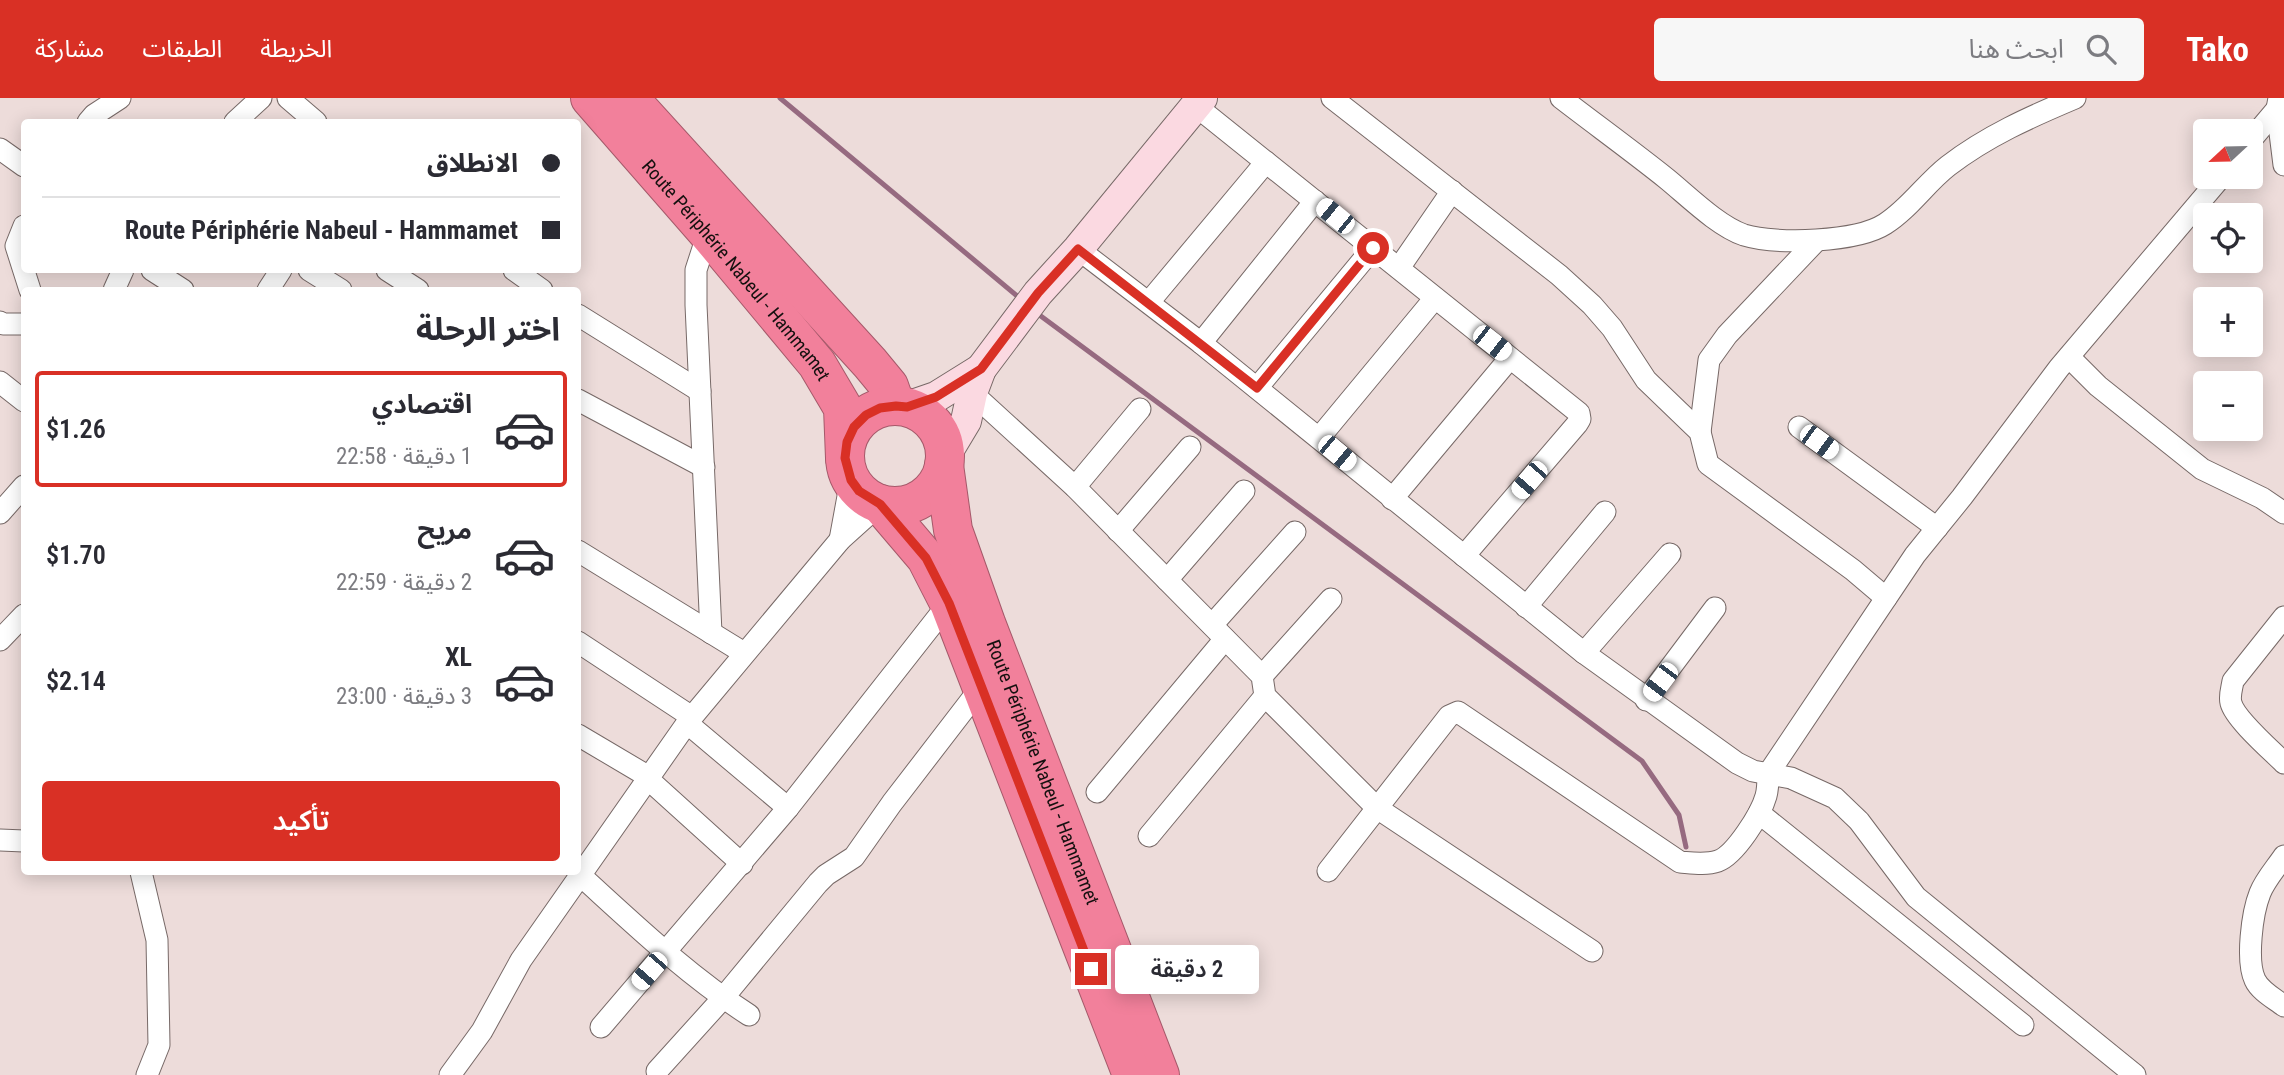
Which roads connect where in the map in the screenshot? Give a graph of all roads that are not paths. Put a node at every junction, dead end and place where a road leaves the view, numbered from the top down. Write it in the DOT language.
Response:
graph roads {
  1 [pos="120,98"];
  2 [pos="261,98"];
  3 [pos="288,98"];
  4 [pos="590,98"];
  5 [pos="629,98"];
  6 [pos="1560,98"];
  7 [pos="2043,98"];
  8 [pos="2075,98"];
  9 [pos="1335,99"];
  10 [pos="1199,102"];
  11 [pos="2278,104"];
  12 [pos="2030,116"];
  13 [pos="91,119"];
  14 [pos="238,119"];
  15 [pos="312,119"];
  16 [pos="2263,124"];
  17 [pos="0,149"];
  18 [pos="1266,162"];
  19 [pos="21,164"];
  20 [pos="2284,165"];
  21 [pos="2211,189"];
  22 [pos="1452,191"];
  23 [pos="1315,201"];
  24 [pos="708,233"];
  25 [pos="16,238"];
  26 [pos="1816,241"];
  27 [pos="1373,248"];
  28 [pos="1078,249"];
  29 [pos="21,257"];
  30 [pos="1399,268"];
  31 [pos="157,273"];
  32 [pos="314,273"];
  33 [pos="392,273"];
  34 [pos="518,273"];
  35 [pos="178,287"];
  36 [pos="336,287"];
  37 [pos="413,287"];
  38 [pos="538,287"];
  39 [pos="1435,298"];
  40 [pos="1149,302"];
  41 [pos="581,317"];
  42 [pos="0,322"];
  43 [pos="21,324"];
  44 [pos="1201,343"];
  45 [pos="1510,358"];
  46 [pos="2069,358"];
  47 [pos="977,381"];
  48 [pos="0,382"];
  49 [pos="1257,388"];
  50 [pos="700,391"];
  51 [pos="21,399"];
  52 [pos="581,402"];
  53 [pos="902,407"];
  54 [pos="1140,409"];
  55 [pos="1799,428"];
  56 [pos="1700,432"];
  57 [pos="1319,438"];
  58 [pos="1190,447"];
  59 [pos="945,461"];
  60 [pos="704,467"];
  61 [pos="848,469"];
  62 [pos="1075,487"];
  63 [pos="21,489"];
  64 [pos="1244,491"];
  65 [pos="1392,499"];
  66 [pos="880,504"];
  67 [pos="1605,512"];
  68 [pos="0,513"];
  69 [pos="2284,513"];
  70 [pos="1937,528"];
  71 [pos="1118,531"];
  72 [pos="1295,532"];
  73 [pos="840,540"];
  74 [pos="581,553"];
  75 [pos="1670,554"];
  76 [pos="1464,555"];
  77 [pos="1167,580"];
  78 [pos="1886,598"];
  79 [pos="1331,599"];
  80 [pos="949,603"];
  81 [pos="1526,607"];
  82 [pos="1715,608"];
  83 [pos="2284,617"];
  84 [pos="21,618"];
  85 [pos="1219,632"];
  86 [pos="711,633"];
  87 [pos="0,640"];
  88 [pos="581,644"];
  89 [pos="744,653"];
  90 [pos="1584,653"];
  91 [pos="982,686"];
  92 [pos="1263,686"];
  93 [pos="1646,700"];
  94 [pos="690,720"];
  95 [pos="581,737"];
  96 [pos="2284,763"];
  97 [pos="1768,774"];
  98 [pos="648,778"];
  99 [pos="1097,792"];
  100 [pos="1377,807"];
  101 [pos="788,808"];
  102 [pos="1759,813"];
  103 [pos="1149,836"];
  104 [pos="0,840"];
  105 [pos="21,841"];
  106 [pos="2284,856"];
  107 [pos="742,864"];
  108 [pos="1328,871"];
  109 [pos="581,874"];
  110 [pos="142,875"];
  111 [pos="580,875"];
  112 [pos="1592,951"];
  113 [pos="666,953"];
  114 [pos="723,998"];
  115 [pos="2284,1006"];
  116 [pos="750,1015"];
  117 [pos="2023,1025"];
  118 [pos="601,1027"];
  119 [pos="657,1071"];
  120 [pos="147,1075"];
  121 [pos="450,1075"];
  122 [pos="1132,1075"];
  123 [pos="1160,1075"];
  124 [pos="2135,1075"];
  1 -- 13 [label="street"];
  2 -- 14 [label="street"];
  3 -- 15 [label="street"];
  4 -- 24 [label="highway, Route Périphérie Nabeul - Hammamet"];
  5 -- 53 [label="highway, Route Périphérie Nabeul - Hammamet"];
  6 -- 26 [label="street"];
  7 -- 12 [label="street"];
  8 -- 12 [label="street"];
  9 -- 22 [label="street"];
  10 -- 18 [label="street"];
  10 -- 28 [label="street"];
  11 -- 16 [label="street"];
  11 -- 20 [label="street"];
  12 -- 26 [label="street"];
  17 -- 19 [label="street"];
  18 -- 23 [label="street"];
  18 -- 40 [label="street"];
  21 -- 46 [label="street"];
  22 -- 30 [label="street"];
  22 -- 56 [label="street"];
  23 -- 27 [label="street"];
  23 -- 44 [label="street"];
  24 -- 50 [label="street"];
  24 -- 61 [label="highway, Route Périphérie Nabeul - Hammamet"];
  25 -- 29 [label="street"];
  26 -- 56 [label="street"];
  27 -- 30 [label="street"];
  27 -- 49 [label="street"];
  28 -- 40 [label="street"];
  28 -- 47 [label="street"];
  30 -- 39 [label="street"];
  31 -- 35 [label="street"];
  32 -- 36 [label="street"];
  33 -- 37 [label="street"];
  34 -- 38 [label="street"];
  39 -- 45 [label="street"];
  39 -- 57 [label="street"];
  40 -- 44 [label="street"];
  41 -- 50 [label="street"];
  42 -- 43 [label="street"];
  44 -- 49 [label="street"];
  45 -- 65 [label="street"];
  45 -- 76 [label="street"];
  46 -- 69 [label="street"];
  46 -- 70 [label="street"];
  47 -- 53 [label="street"];
  47 -- 59 [label="street"];
  47 -- 62 [label="street"];
  48 -- 51 [label="street"];
  49 -- 57 [label="street"];
  50 -- 60 [label="street"];
  52 -- 60 [label="street"];
  53 -- 59 [label="highway"];
  53 -- 61 [label="highway"];
  54 -- 62 [label="street"];
  55 -- 70 [label="street"];
  56 -- 78 [label="street"];
  57 -- 65 [label="street"];
  58 -- 71 [label="street"];
  59 -- 66 [label="highway"];
  59 -- 123 [label="highway, Route Périphérie Nabeul - Hammamet"];
  60 -- 86 [label="street"];
  61 -- 66 [label="highway"];
  61 -- 73 [label="street"];
  62 -- 71 [label="street"];
  63 -- 68 [label="street"];
  64 -- 77 [label="street"];
  65 -- 76 [label="street"];
  66 -- 73 [label="street"];
  66 -- 80 [label="highway, Route Périphérie Nabeul - Hammamet"];
  67 -- 81 [label="street"];
  70 -- 78 [label="street"];
  71 -- 77 [label="street"];
  72 -- 85 [label="street"];
  73 -- 89 [label="street"];
  74 -- 86 [label="street"];
  75 -- 90 [label="street"];
  76 -- 81 [label="street"];
  77 -- 85 [label="street"];
  78 -- 97 [label="street"];
  79 -- 92 [label="street"];
  80 -- 91 [label="highway, Route Périphérie Nabeul - Hammamet"];
  80 -- 101 [label="street"];
  81 -- 90 [label="street"];
  82 -- 93 [label="street"];
  83 -- 96 [label="street"];
  84 -- 87 [label="street"];
  85 -- 92 [label="street"];
  85 -- 99 [label="street"];
  86 -- 89 [label="street"];
  88 -- 94 [label="street"];
  89 -- 94 [label="street"];
  90 -- 93 [label="street"];
  91 -- 114 [label="street"];
  91 -- 122 [label="highway, Route Périphérie Nabeul - Hammamet"];
  92 -- 100 [label="street"];
  92 -- 103 [label="street"];
  93 -- 97 [label="street"];
  94 -- 98 [label="street"];
  94 -- 101 [label="street"];
  95 -- 98 [label="street"];
  97 -- 102 [label="street"];
  97 -- 124 [label="street"];
  98 -- 107 [label="street"];
  98 -- 109 [label="street"];
  100 -- 102 [label="street"];
  100 -- 108 [label="street"];
  100 -- 112 [label="street"];
  101 -- 107 [label="street"];
  102 -- 117 [label="street"];
  104 -- 105 [label="street"];
  106 -- 115 [label="street"];
  107 -- 113 [label="street"];
  110 -- 120 [label="street"];
  111 -- 113 [label="street"];
  111 -- 121 [label="street"];
  113 -- 114 [label="street"];
  113 -- 118 [label="street"];
  114 -- 116 [label="street"];
  114 -- 119 [label="street"];
}
